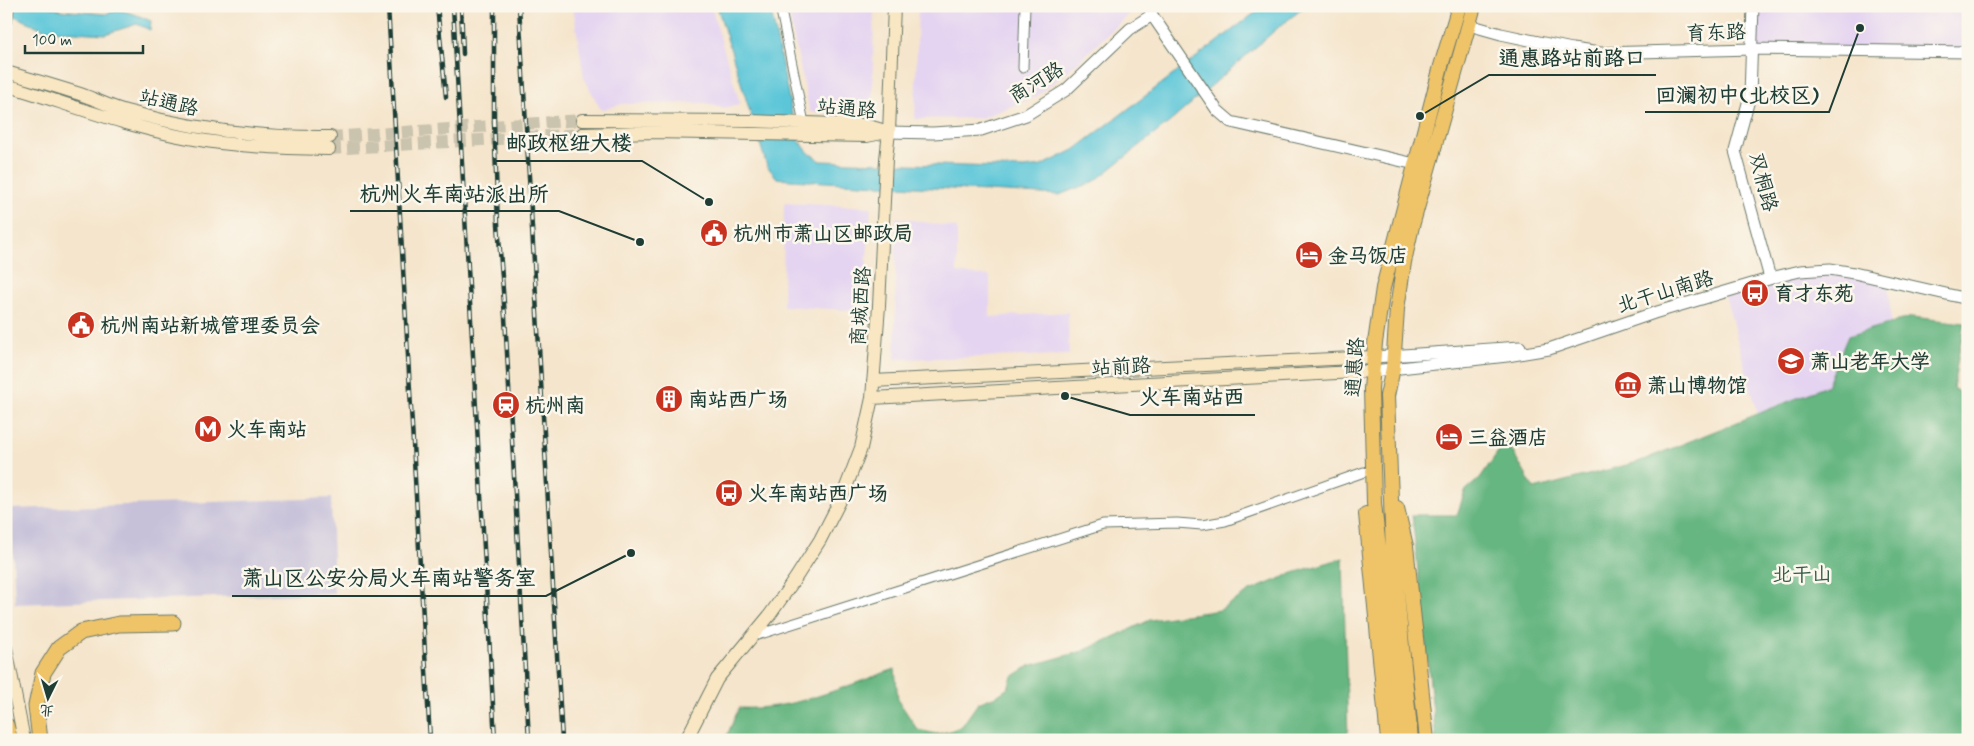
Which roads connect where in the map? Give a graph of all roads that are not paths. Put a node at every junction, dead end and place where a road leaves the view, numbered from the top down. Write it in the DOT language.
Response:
graph roads {
  1 [pos="8,6"];
  2 [pos="780,6"];
  3 [pos="894,6"];
  4 [pos="1025,6"];
  5 [pos="1459,6"];
  6 [pos="1474,6"];
  7 [pos="1753,6"];
  8 [pos="1150,11"];
  9 [pos="6,19"];
  10 [pos="1469,25"];
  11 [pos="1752,49"];
  12 [pos="1968,52"];
  13 [pos="1023,68"];
  14 [pos="6,72"];
  15 [pos="6,85"];
  16 [pos="582,120"];
  17 [pos="804,123"];
  18 [pos="752,127"];
  19 [pos="889,132"];
  20 [pos="582,134"];
  21 [pos="1423,166"];
  22 [pos="1770,278"];
  23 [pos="1968,299"];
  24 [pos="1394,361"];
  25 [pos="1373,364"];
  26 [pos="873,381"];
  27 [pos="872,398"];
  28 [pos="1373,437"];
  29 [pos="1387,439"];
  30 [pos="1364,472"];
  31 [pos="173,623"];
  32 [pos="751,637"];
  33 [pos="6,648"];
  34 [pos="6,726"];
  35 [pos="11,740"];
  36 [pos="24,740"];
  37 [pos="40,740"];
  38 [pos="686,740"];
  39 [pos="1388,740"];
  40 [pos="1400,740"];
  41 [pos="1411,740"];
  42 [pos="1427,740"];
  1 -- 9 [label="main road"];
  2 -- 17 [label="street"];
  3 -- 19 [label="main road, 商城西路"];
  4 -- 13 [label="street"];
  5 -- 21 [label="main road, 通惠路"];
  6 -- 10 [label="main road, 通惠路"];
  7 -- 11 [label="street, 双桐路"];
  8 -- 19 [label="street, 商河路"];
  8 -- 21 [label="street"];
  10 -- 11 [label="street, 育东路"];
  10 -- 21 [label="main road, 通惠路"];
  11 -- 12 [label="street, 育东路"];
  11 -- 22 [label="street, 双桐路"];
  14 -- 15 [label="main road, 站通路"];
  16 -- 18 [label="main road, 站通路"];
  17 -- 18 [label="main road, 站通路"];
  17 -- 19 [label="main road, 站通路"];
  18 -- 19 [label="main road, 站通路"];
  18 -- 20 [label="main road, 站通路"];
  19 -- 26 [label="main road, 商城西路"];
  21 -- 24 [label="main road, 通惠路"];
  21 -- 25 [label="main road, 通惠路"];
  22 -- 23 [label="street, 北干山南路"];
  22 -- 24 [label="street, 北干山南路"];
  24 -- 25 [label="street, 北干山南路"];
  24 -- 29 [label="main road, 通惠路"];
  25 -- 26 [label="main road"];
  25 -- 27 [label="main road, 站前路"];
  25 -- 28 [label="main road, 通惠路"];
  26 -- 27 [label="main road, 商城西路"];
  27 -- 32 [label="main road, 商城西路"];
  28 -- 30 [label="main road"];
  28 -- 40 [label="main road, 通惠路"];
  29 -- 41 [label="main road, 通惠路"];
  29 -- 42 [label="main road"];
  30 -- 32 [label="street"];
  30 -- 39 [label="main road"];
  31 -- 37 [label="highway"];
  32 -- 38 [label="main road, 商城西路"];
  33 -- 36 [label="main road"];
  34 -- 35 [label="highway"];
}
